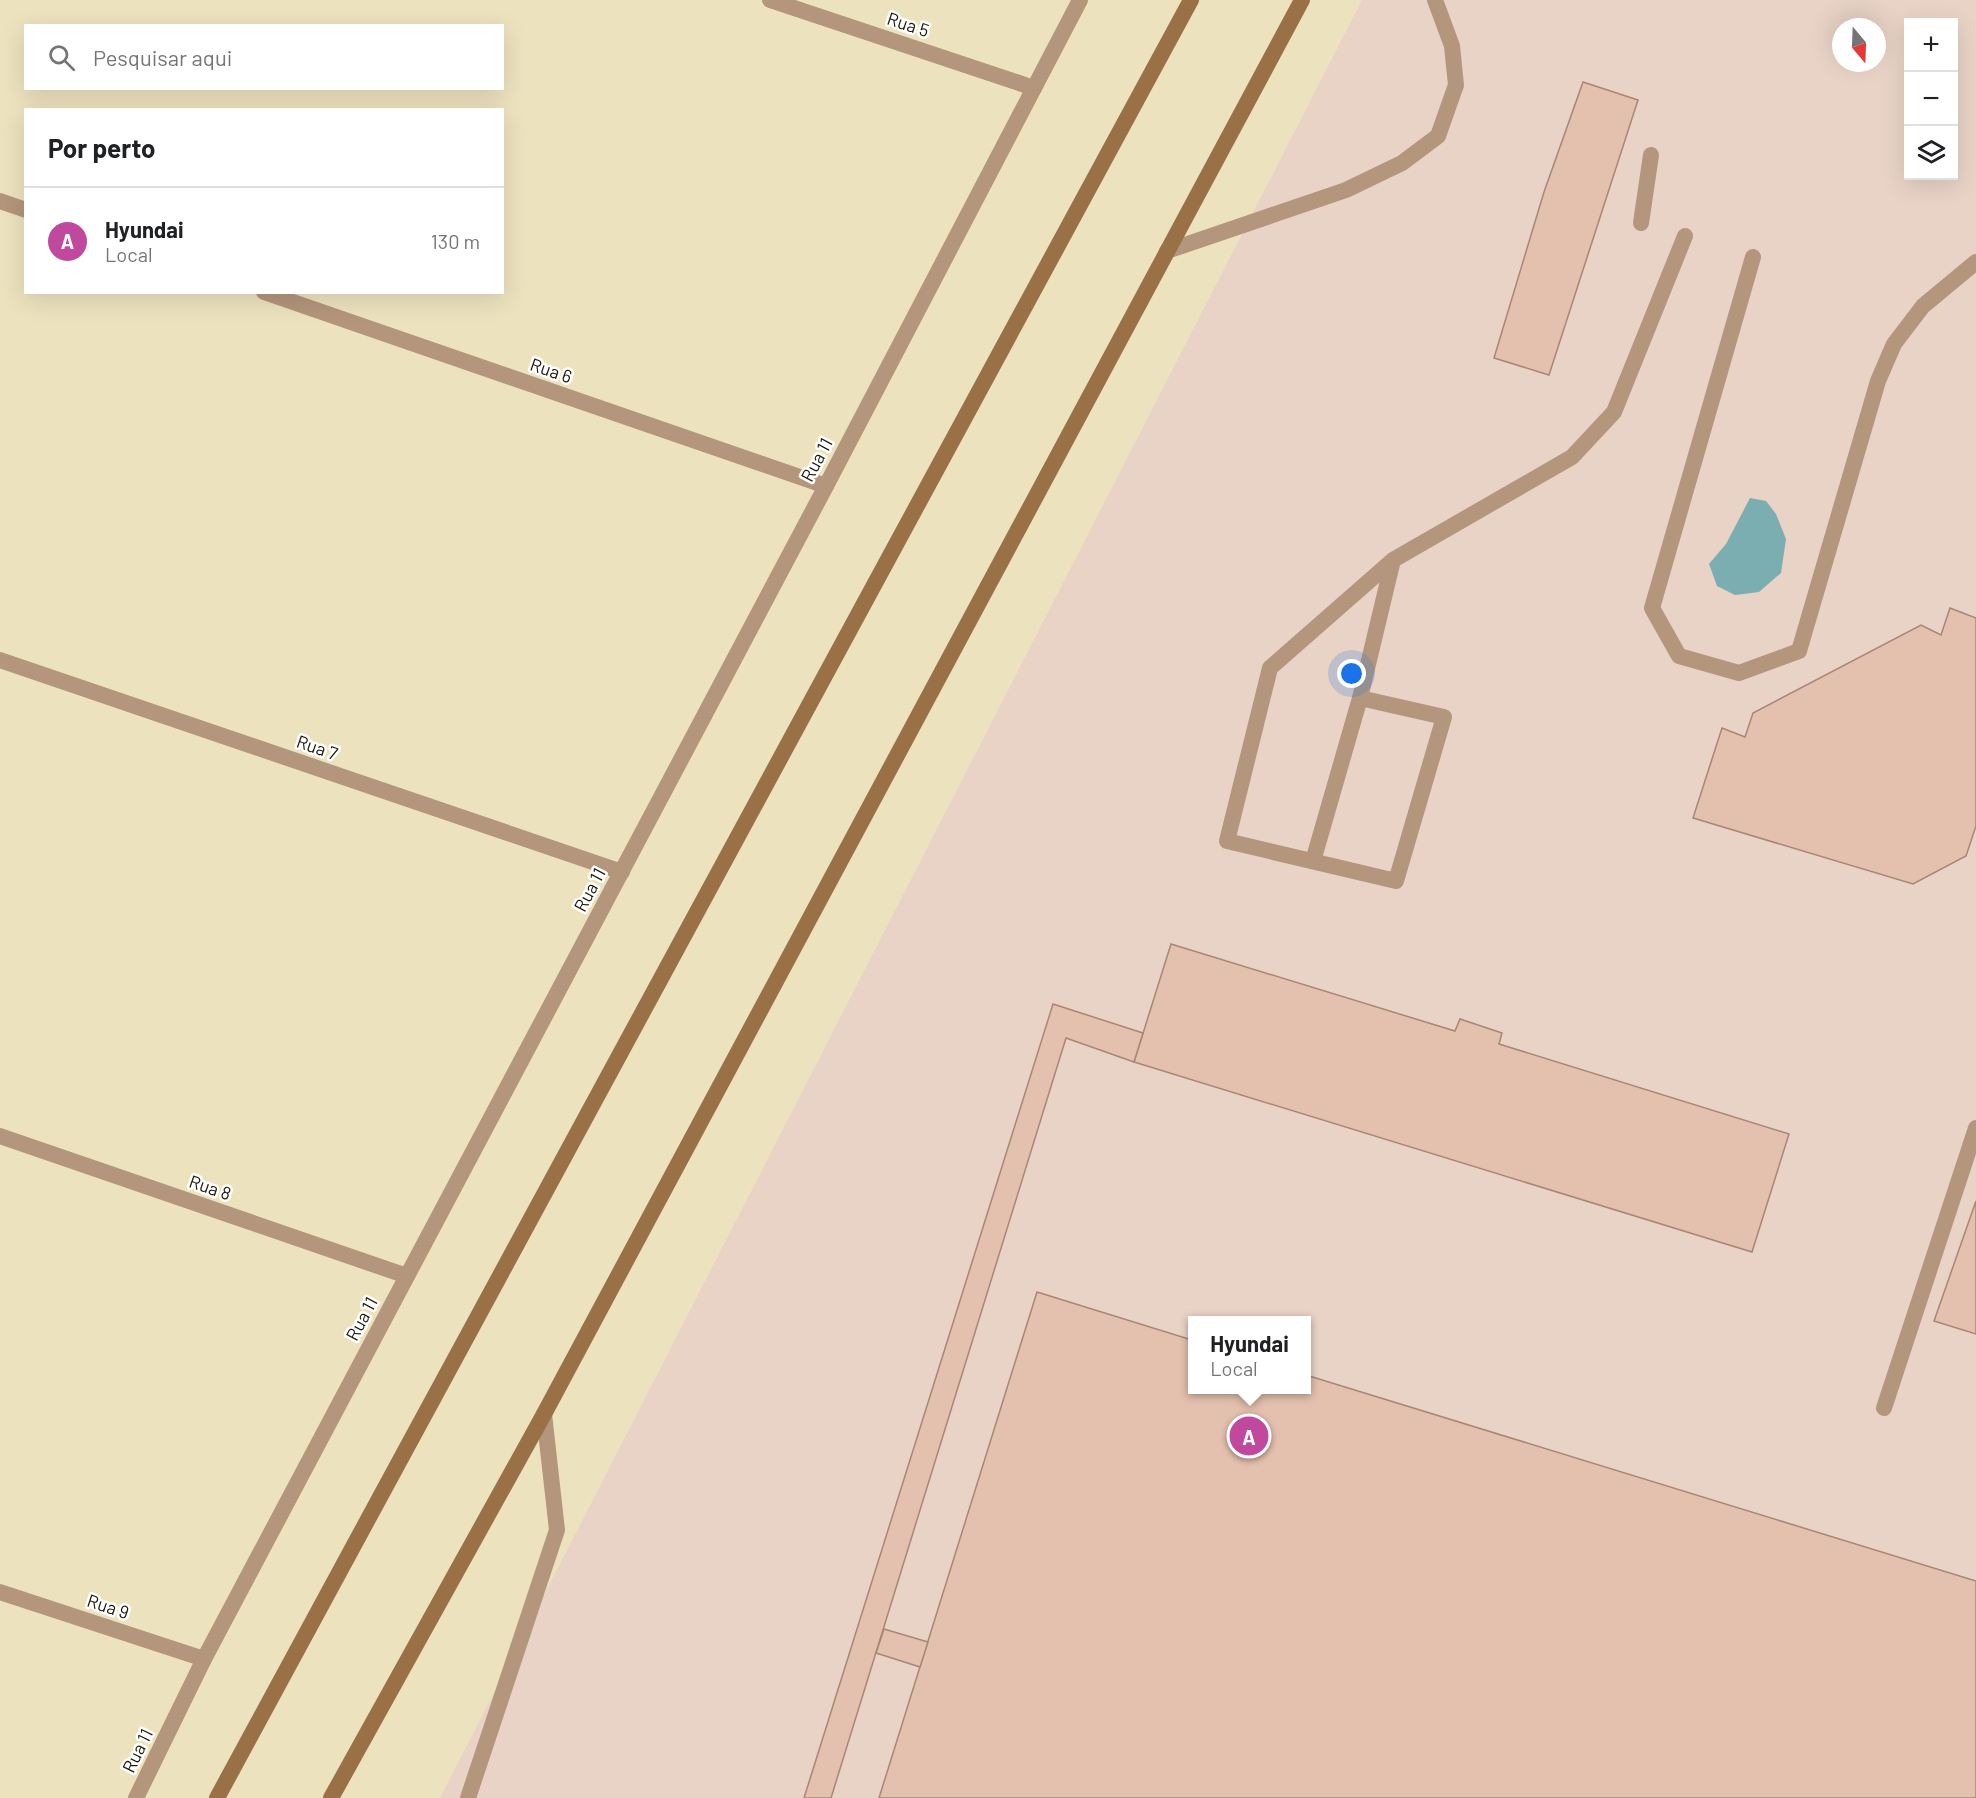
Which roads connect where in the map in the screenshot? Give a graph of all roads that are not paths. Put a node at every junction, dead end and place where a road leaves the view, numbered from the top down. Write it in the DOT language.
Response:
graph roads {
  1 [pos="770,0"];
  2 [pos="1080,0"];
  3 [pos="1191,0"];
  4 [pos="1302,0"];
  5 [pos="1435,0"];
  6 [pos="1034,88"];
  7 [pos="1651,155"];
  8 [pos="0,201"];
  9 [pos="24,209"];
  10 [pos="1641,223"];
  11 [pos="1685,236"];
  12 [pos="1167,251"];
  13 [pos="1753,257"];
  14 [pos="1976,262"];
  15 [pos="270,294"];
  16 [pos="826,486"];
  17 [pos="1393,560"];
  18 [pos="0,660"];
  19 [pos="1360,698"];
  20 [pos="1313,861"];
  21 [pos="622,872"];
  22 [pos="1976,1128"];
  23 [pos="0,1136"];
  24 [pos="407,1276"];
  25 [pos="1884,1408"];
  26 [pos="544,1414"];
  27 [pos="0,1592"];
  28 [pos="204,1659"];
  29 [pos="136,1798"];
  30 [pos="217,1798"];
  31 [pos="331,1798"];
  32 [pos="468,1798"];
  1 -- 6 [label="street, Rua 5"];
  2 -- 6 [label="street, Rua 11"];
  3 -- 30 [label="main road"];
  4 -- 12 [label="main road"];
  5 -- 12 [label="street"];
  6 -- 16 [label="street, Rua 11"];
  7 -- 10 [label="street"];
  8 -- 9 [label="street"];
  11 -- 17 [label="street"];
  12 -- 26 [label="main road"];
  13 -- 14 [label="street"];
  15 -- 16 [label="street, Rua 6"];
  16 -- 21 [label="street, Rua 11"];
  17 -- 19 [label="street"];
  17 -- 20 [label="street"];
  18 -- 21 [label="street, Rua 7"];
  19 -- 20 [label="street"];
  19 -- 20 [label="street"];
  21 -- 24 [label="street, Rua 11"];
  22 -- 25 [label="street"];
  23 -- 24 [label="street, Rua 8"];
  24 -- 28 [label="street, Rua 11"];
  26 -- 31 [label="main road"];
  26 -- 32 [label="street"];
  27 -- 28 [label="street, Rua 9"];
  28 -- 29 [label="street, Rua 11"];
}
